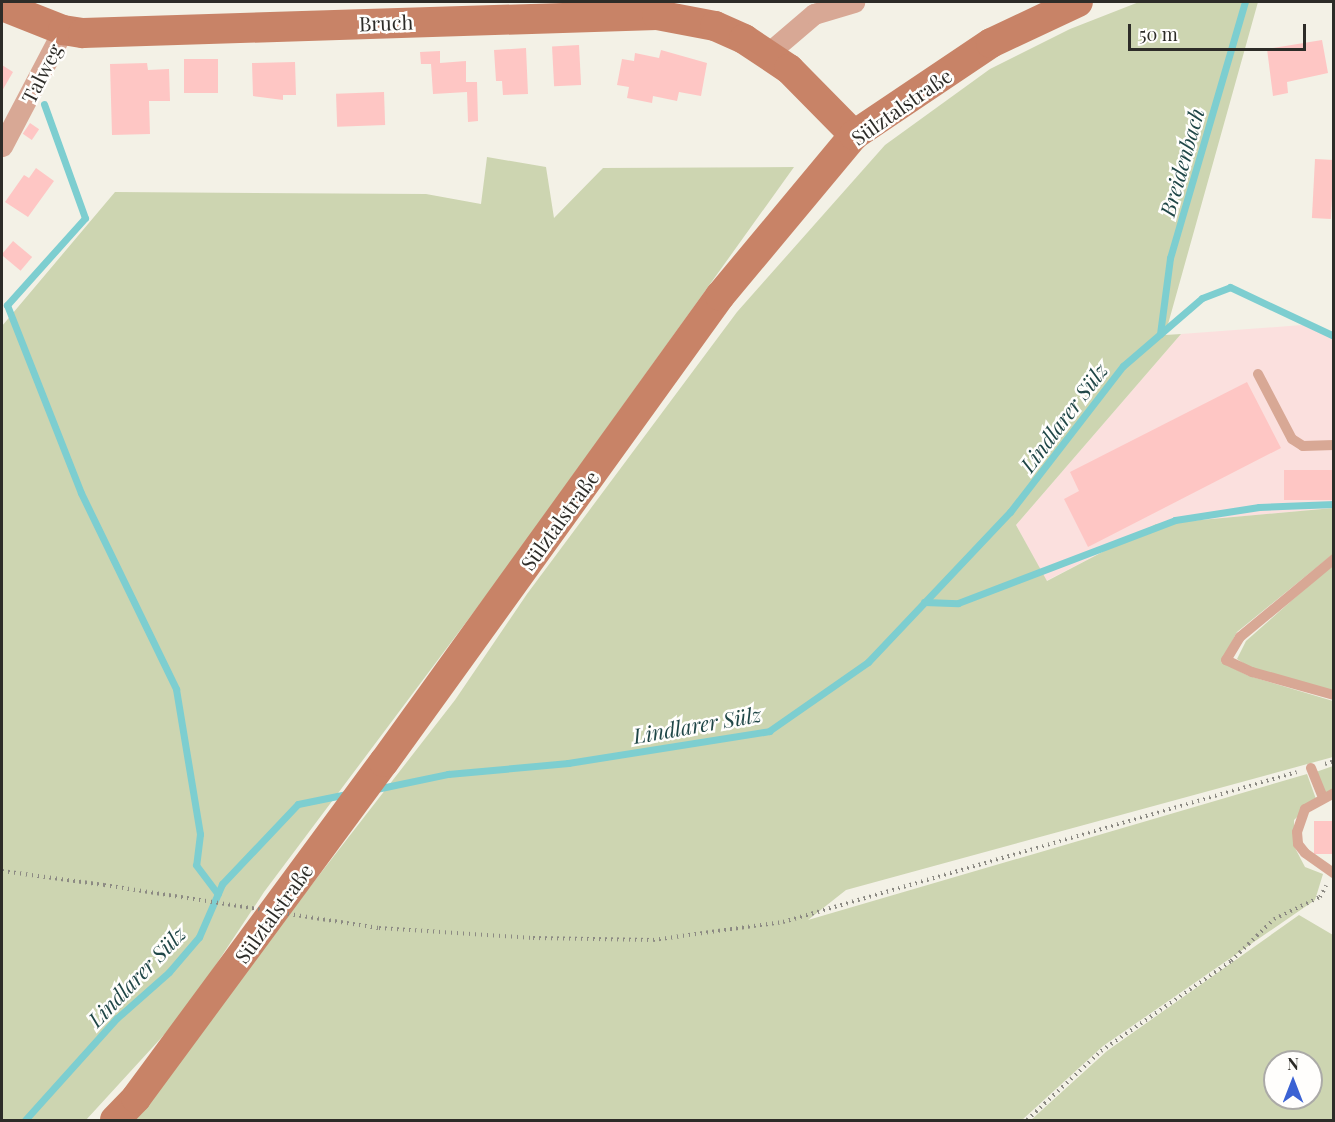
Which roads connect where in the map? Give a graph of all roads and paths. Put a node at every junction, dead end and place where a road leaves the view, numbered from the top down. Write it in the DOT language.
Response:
graph roads {
  1 [pos="854,2"];
  2 [pos="1078,2"];
  3 [pos="2,6"];
  4 [pos="63,30"];
  5 [pos="767,54"];
  6 [pos="854,135"];
  7 [pos="2,146"];
  8 [pos="1258,374"];
  9 [pos="1334,445"];
  10 [pos="1334,559"];
  11 [pos="1334,696"];
  12 [pos="1311,768"];
  13 [pos="1328,795"];
  14 [pos="2,871"];
  15 [pos="1332,873"];
  16 [pos="115,1120"];
  17 [pos="1027,1120"];
  1 -- 5 [label="street"];
  2 -- 6 [label="main road, Sülztalstraße"];
  3 -- 4 [label="main road, Bruch"];
  4 -- 5 [label="main road, Bruch"];
  4 -- 7 [label="street, Talweg"];
  5 -- 6 [label="main road, Bruch"];
  6 -- 16 [label="main road, Sülztalstraße"];
  8 -- 9 [label="lane"];
  10 -- 11 [label="lane"];
  12 -- 13 [label="lane"];
  12 -- 14 [label="path, bridge"];
  13 -- 15 [label="lane"];
  15 -- 17 [label="path"];
}
